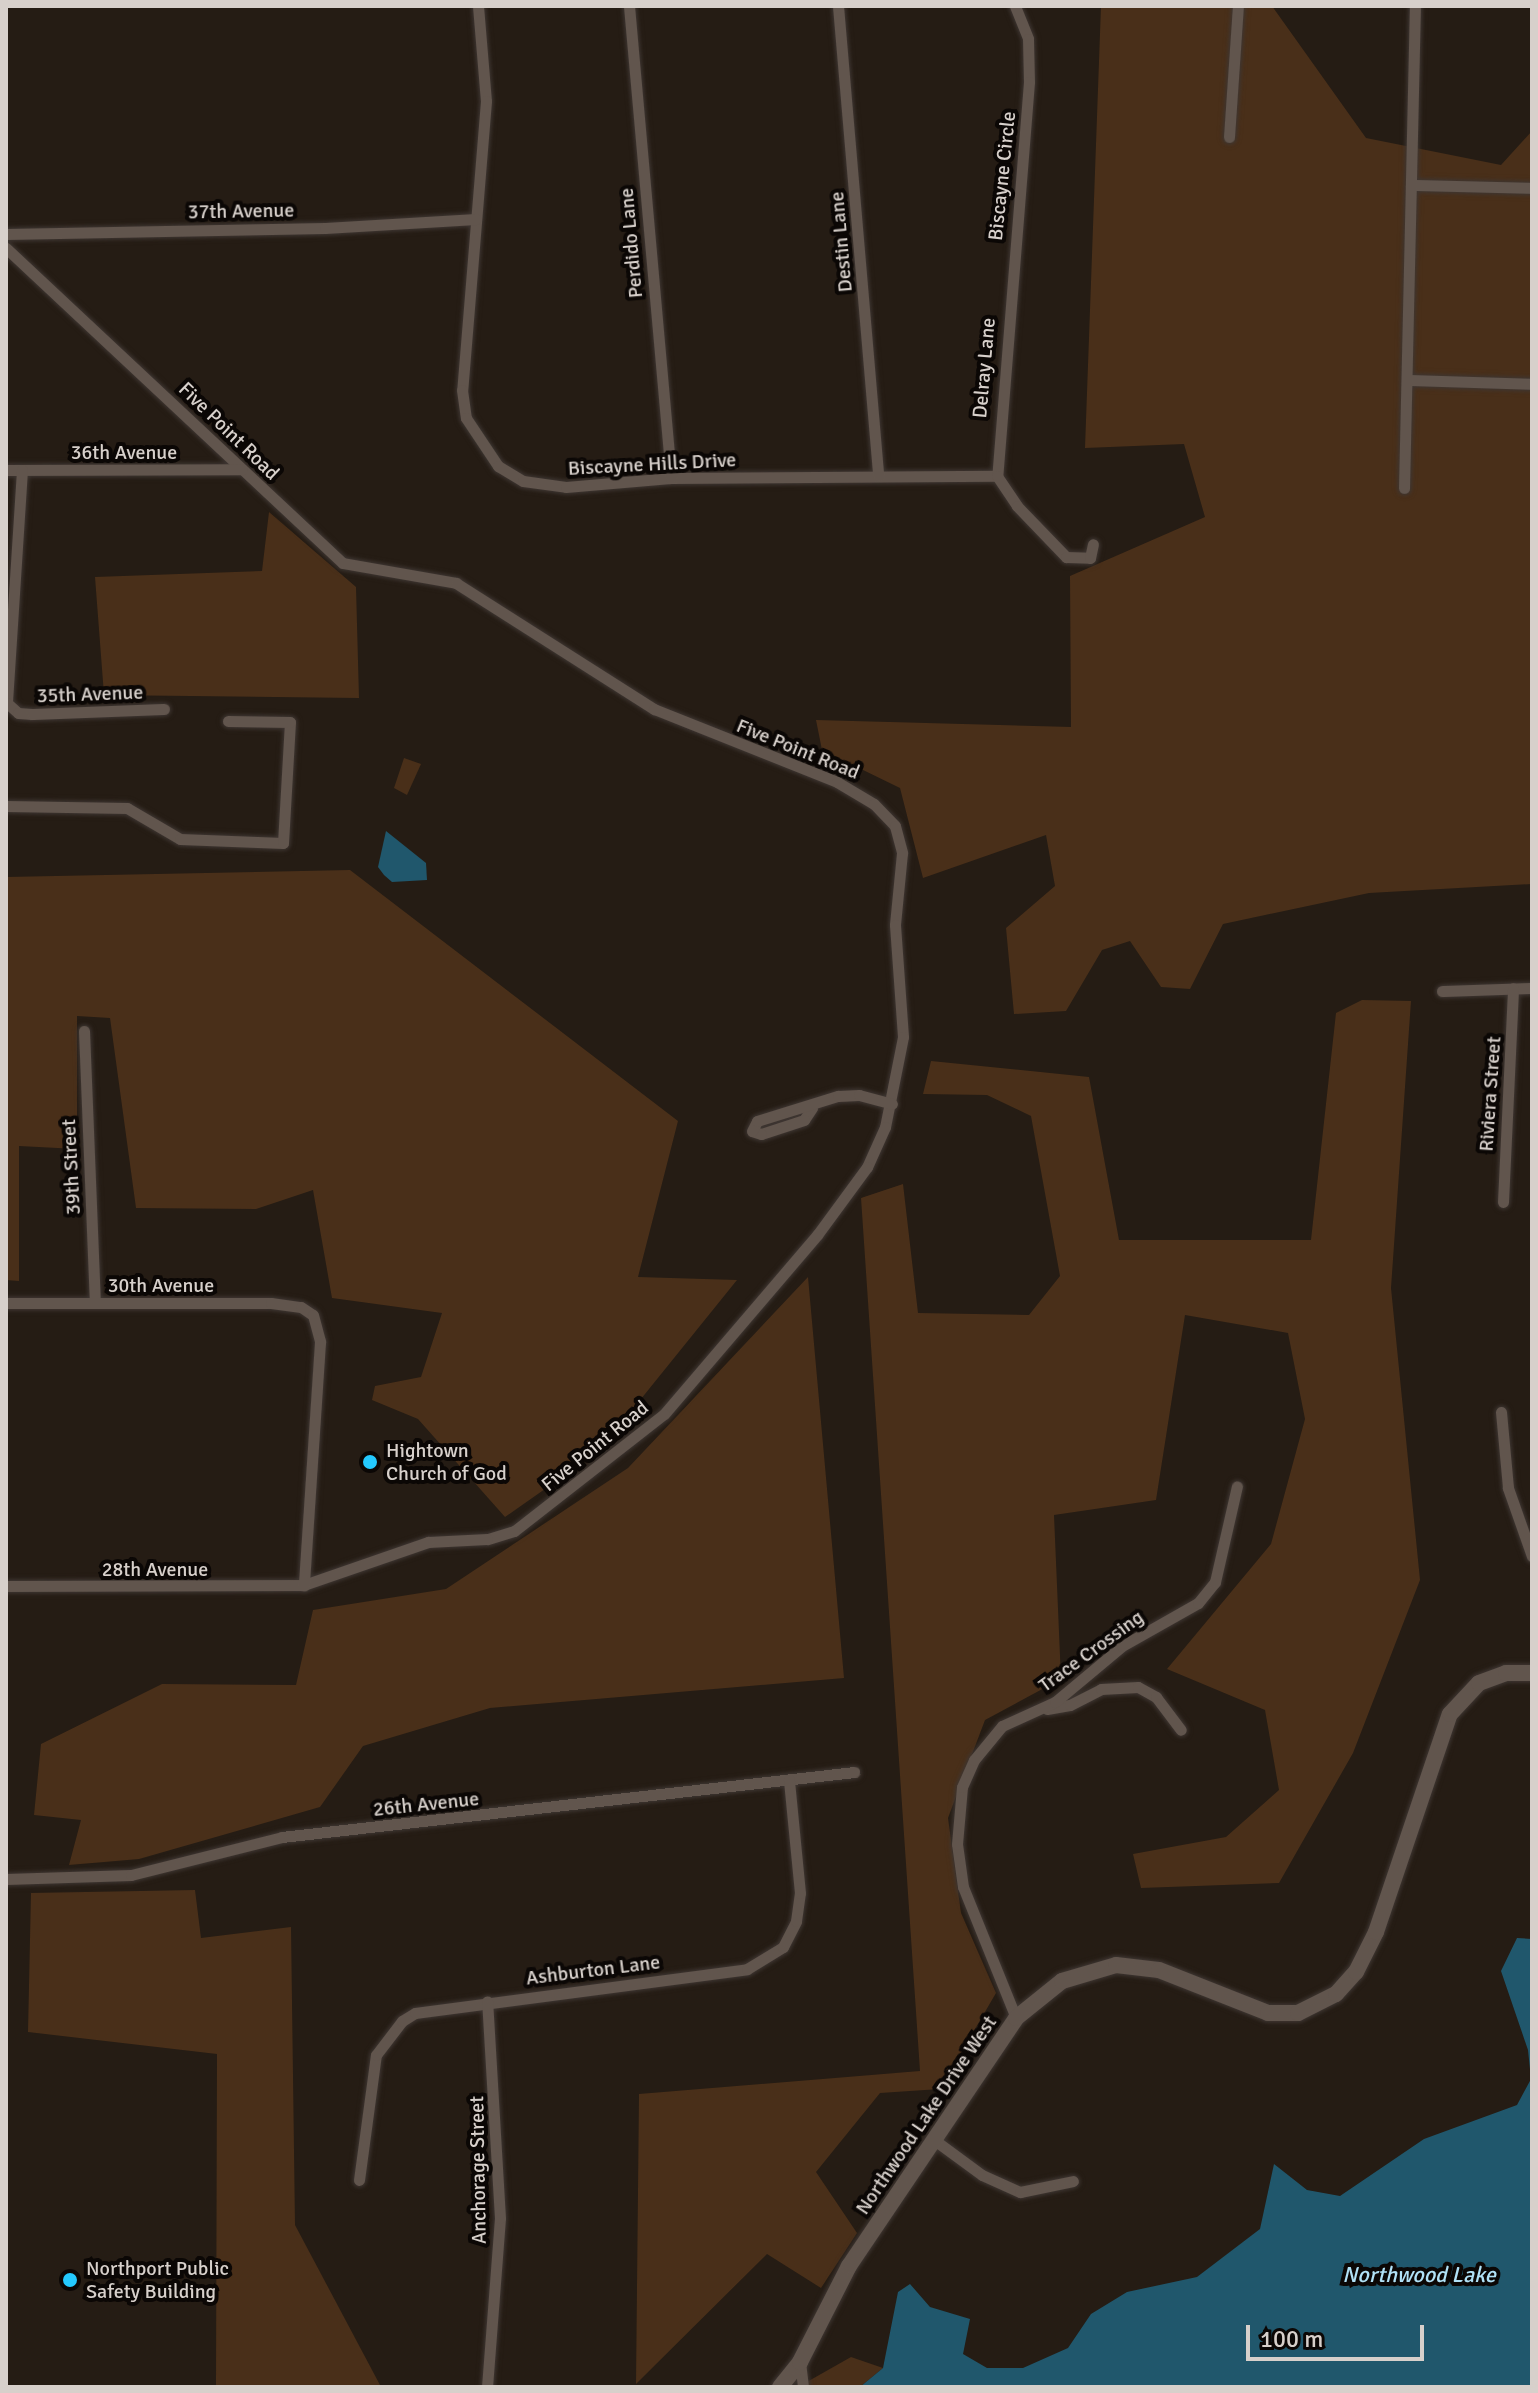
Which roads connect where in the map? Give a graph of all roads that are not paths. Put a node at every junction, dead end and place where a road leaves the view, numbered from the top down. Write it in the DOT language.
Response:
graph roads {
  1 [pos="478,6"];
  2 [pos="629,6"];
  3 [pos="838,6"];
  4 [pos="1015,6"];
  5 [pos="1238,6"];
  6 [pos="1415,6"];
  7 [pos="1229,137"];
  8 [pos="1411,185"];
  9 [pos="1532,188"];
  10 [pos="476,219"];
  11 [pos="6,234"];
  12 [pos="6,248"];
  13 [pos="1012,262"];
  14 [pos="1407,380"];
  15 [pos="1532,384"];
  16 [pos="242,469"];
  17 [pos="6,470"];
  18 [pos="22,470"];
  19 [pos="878,475"];
  20 [pos="997,476"];
  21 [pos="671,478"];
  22 [pos="1404,488"];
  23 [pos="1093,544"];
  24 [pos="164,709"];
  25 [pos="228,721"];
  26 [pos="6,806"];
  27 [pos="1513,988"];
  28 [pos="1532,988"];
  29 [pos="1442,991"];
  30 [pos="84,1031"];
  31 [pos="892,1104"];
  32 [pos="812,1108"];
  33 [pos="780,1113"];
  34 [pos="784,1126"];
  35 [pos="1503,1202"];
  36 [pos="6,1303"];
  37 [pos="95,1303"];
  38 [pos="1501,1412"];
  39 [pos="1237,1486"];
  40 [pos="1532,1556"];
  41 [pos="304,1585"];
  42 [pos="6,1586"];
  43 [pos="1532,1673"];
  44 [pos="1042,1709"];
  45 [pos="1181,1730"];
  46 [pos="854,1772"];
  47 [pos="789,1780"];
  48 [pos="6,1879"];
  49 [pos="487,2001"];
  50 [pos="1016,2018"];
  51 [pos="933,2139"];
  52 [pos="359,2180"];
  53 [pos="1073,2181"];
  54 [pos="791,2386"];
  55 [pos="487,2387"];
  1 -- 10 [label="street, Biscayne Hills Drive"];
  2 -- 21 [label="street, Perdido Lane"];
  3 -- 19 [label="street, Destin Lane"];
  4 -- 13 [label="street, Biscayne Circle"];
  5 -- 7 [label="street"];
  6 -- 8 [label="street"];
  8 -- 9 [label="street"];
  8 -- 14 [label="street"];
  10 -- 11 [label="street, 37th Avenue"];
  10 -- 21 [label="street, Biscayne Hills Drive"];
  12 -- 16 [label="street, Five Point Road"];
  13 -- 20 [label="street, Delray Lane"];
  14 -- 15 [label="street"];
  14 -- 22 [label="street"];
  16 -- 18 [label="street, 36th Avenue"];
  16 -- 31 [label="street, Five Point Road"];
  17 -- 18 [label="street, 36th Avenue"];
  18 -- 24 [label="street, 35th Avenue"];
  19 -- 20 [label="street, Biscayne Hills Drive"];
  19 -- 21 [label="street, Biscayne Hills Drive"];
  20 -- 23 [label="street"];
  25 -- 26 [label="street"];
  27 -- 28 [label="street"];
  27 -- 29 [label="street"];
  27 -- 35 [label="street, Riviera Street"];
  30 -- 37 [label="street, 39th Street"];
  31 -- 32 [label="street"];
  31 -- 41 [label="street, Five Point Road"];
  32 -- 33 [label="street"];
  32 -- 34 [label="street"];
  33 -- 34 [label="street"];
  33 -- 34 [label="street"];
  36 -- 37 [label="street, 30th Avenue"];
  37 -- 41 [label="street, 30th Avenue"];
  38 -- 40 [label="street"];
  39 -- 44 [label="street, Trace Crossing"];
  41 -- 42 [label="street, 28th Avenue"];
  43 -- 50 [label="street, Northwood Lake Drive West"];
  44 -- 45 [label="street"];
  44 -- 50 [label="street, Trace Crossing"];
  46 -- 47 [label="street, 26th Avenue"];
  47 -- 48 [label="street, 26th Avenue"];
  47 -- 49 [label="street, Ashburton Lane"];
  49 -- 52 [label="street, Ashburton Lane"];
  49 -- 55 [label="street, Anchorage Street"];
  50 -- 51 [label="street, Northwood Lake Drive West"];
  51 -- 53 [label="street"];
  51 -- 54 [label="street, Northwood Lake Drive West"];
}
